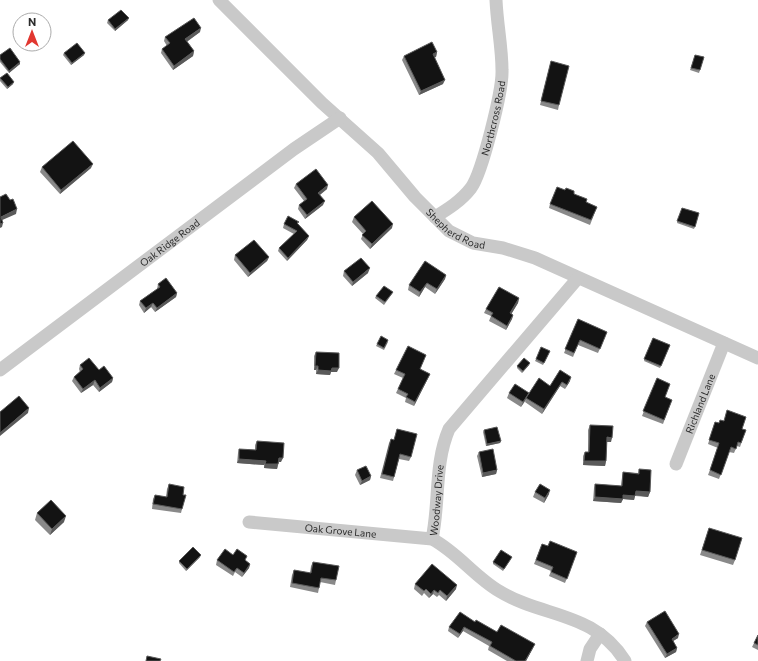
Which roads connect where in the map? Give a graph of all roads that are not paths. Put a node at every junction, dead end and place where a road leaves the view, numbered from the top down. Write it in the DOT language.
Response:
graph roads {
  1 [pos="219,0"];
  2 [pos="496,0"];
  3 [pos="340,118"];
  4 [pos="435,217"];
  5 [pos="578,278"];
  6 [pos="724,343"];
  7 [pos="758,358"];
  8 [pos="0,370"];
  9 [pos="676,464"];
  10 [pos="249,522"];
  11 [pos="432,539"];
  12 [pos="600,634"];
  13 [pos="587,661"];
  14 [pos="624,661"];
  1 -- 3 [label="street, Shepherd Road"];
  2 -- 4 [label="street, Northcross Road"];
  3 -- 4 [label="street, Shepherd Road"];
  3 -- 8 [label="street, Oak Ridge Road"];
  4 -- 5 [label="street, Shepherd Road"];
  5 -- 6 [label="street, Shepherd Road"];
  5 -- 11 [label="street, Woodway Drive"];
  6 -- 7 [label="street, Shepherd Road"];
  6 -- 9 [label="street, Richland Lane"];
  10 -- 11 [label="street, Oak Grove Lane"];
  11 -- 12 [label="street, Woodway Drive"];
  12 -- 13 [label="street"];
  12 -- 14 [label="street, Woodway Drive"];
}
